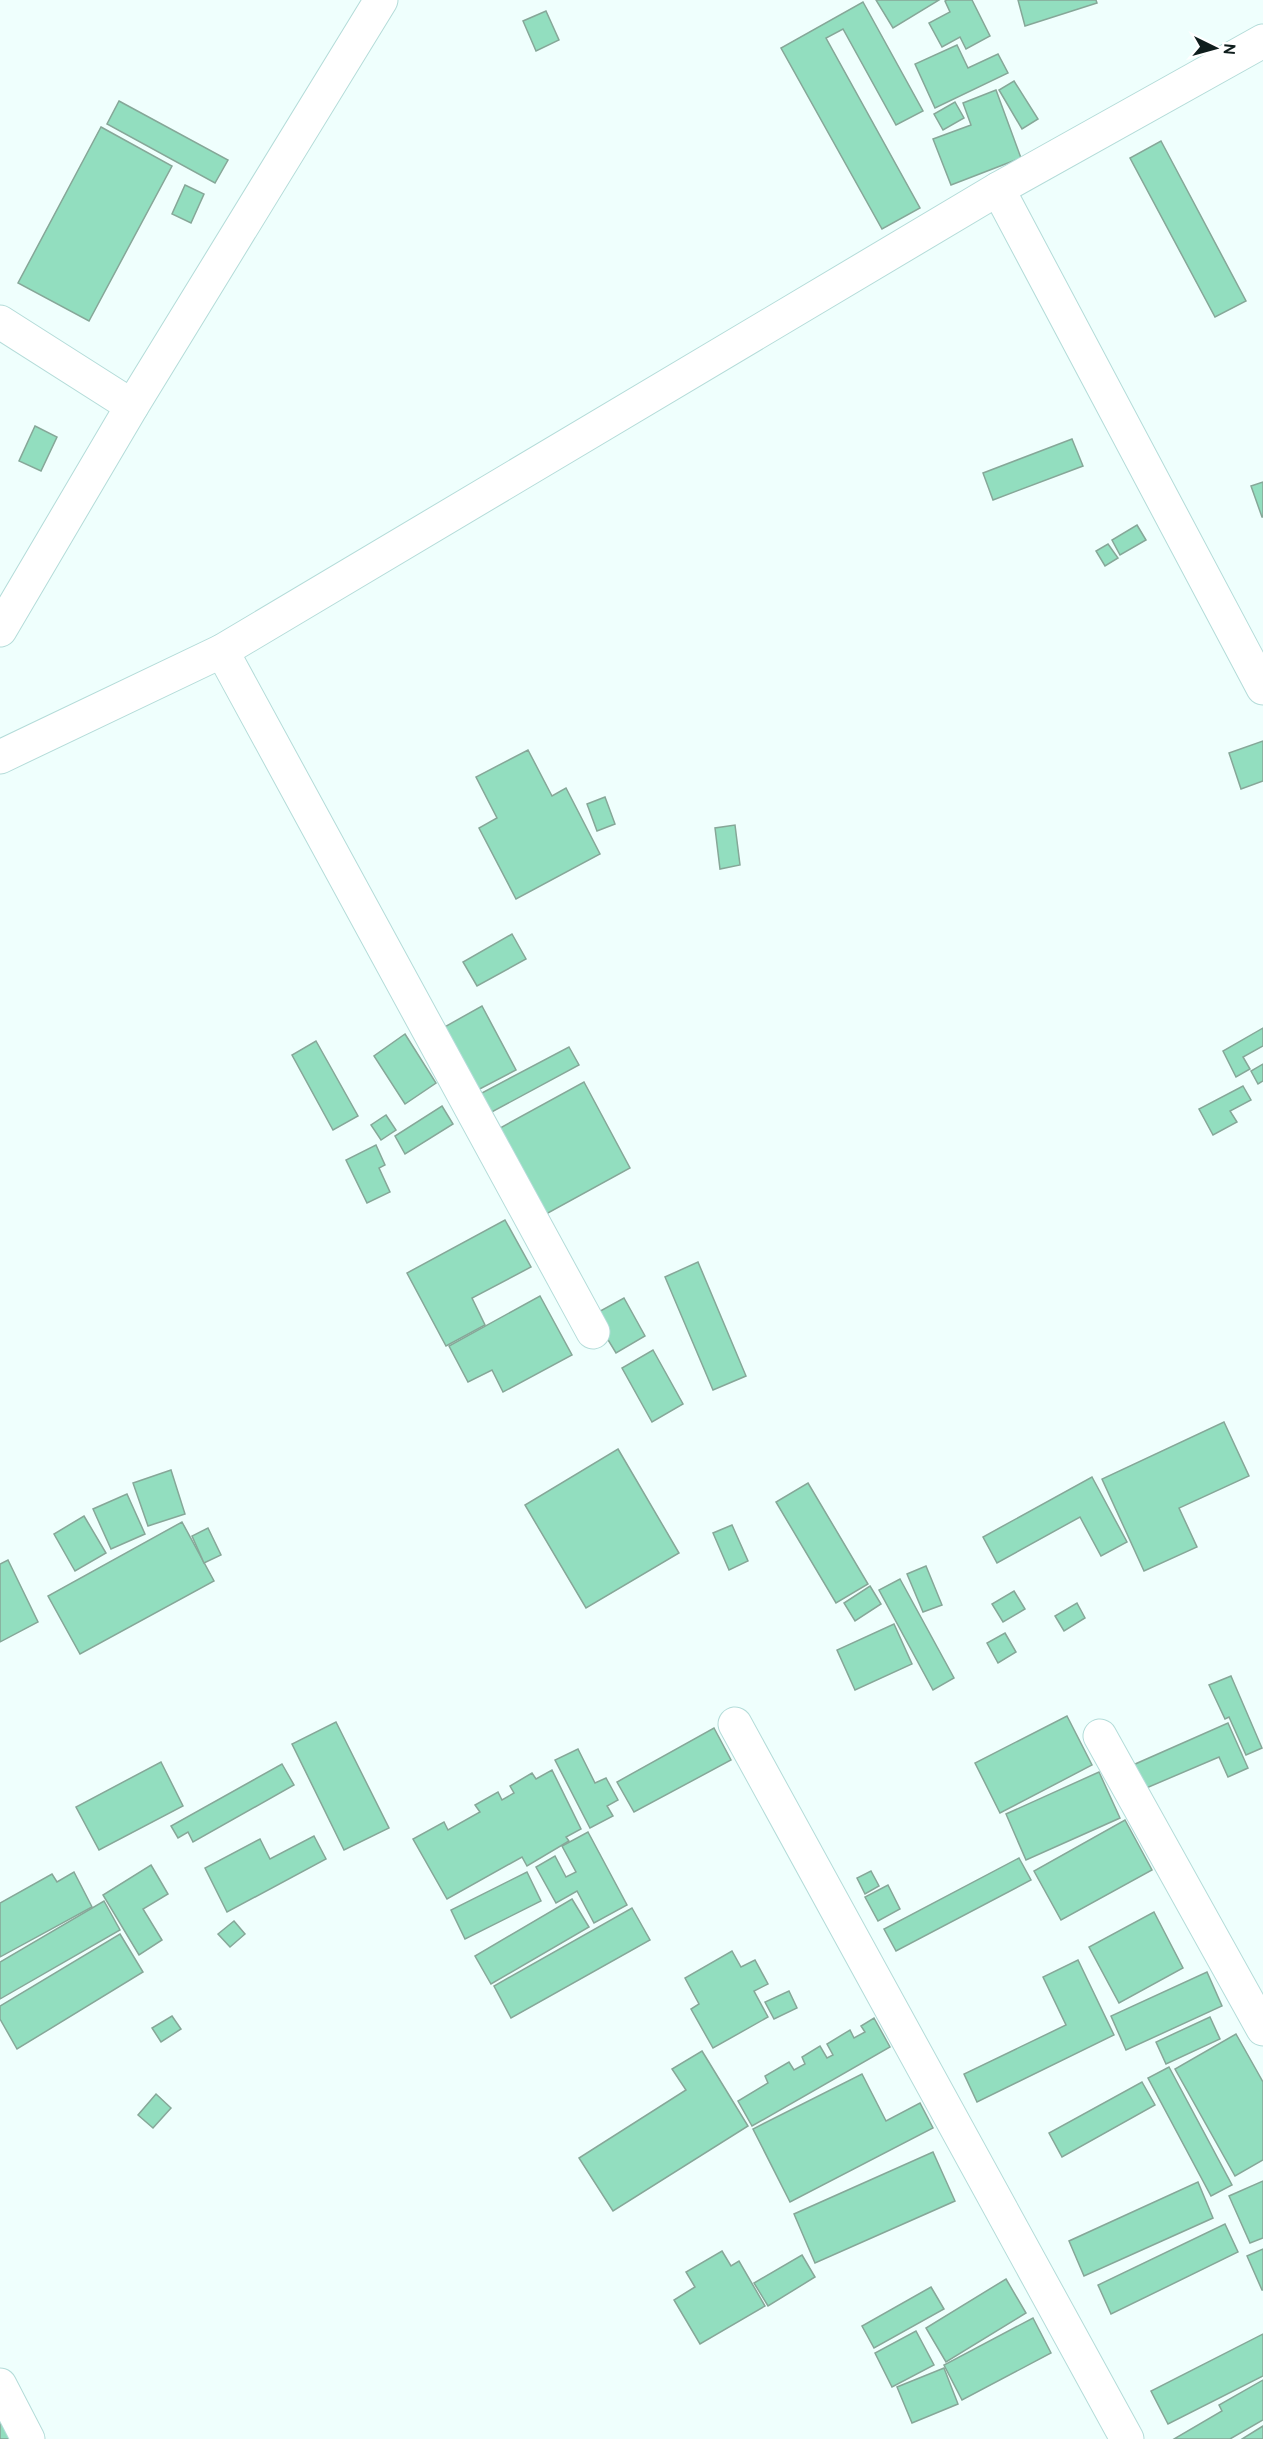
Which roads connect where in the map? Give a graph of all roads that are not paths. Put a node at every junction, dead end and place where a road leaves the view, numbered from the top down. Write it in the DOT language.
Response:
graph roads {
  1 [pos="381,0"];
  2 [pos="1263,41"];
  3 [pos="998,189"];
  4 [pos="0,321"];
  5 [pos="132,406"];
  6 [pos="0,630"];
  7 [pos="222,651"];
  8 [pos="1263,688"];
  9 [pos="0,757"];
  10 [pos="593,1332"];
  11 [pos="735,1724"];
  12 [pos="1101,1736"];
  13 [pos="1263,2030"];
  14 [pos="0,2385"];
  15 [pos="28,2439"];
  16 [pos="1127,2439"];
  1 -- 5 [label="street"];
  2 -- 3 [label="street"];
  3 -- 7 [label="street"];
  3 -- 8 [label="street"];
  4 -- 5 [label="street"];
  5 -- 6 [label="street"];
  7 -- 9 [label="street"];
  7 -- 10 [label="street"];
  11 -- 16 [label="street"];
  12 -- 13 [label="street"];
  14 -- 15 [label="street"];
}
